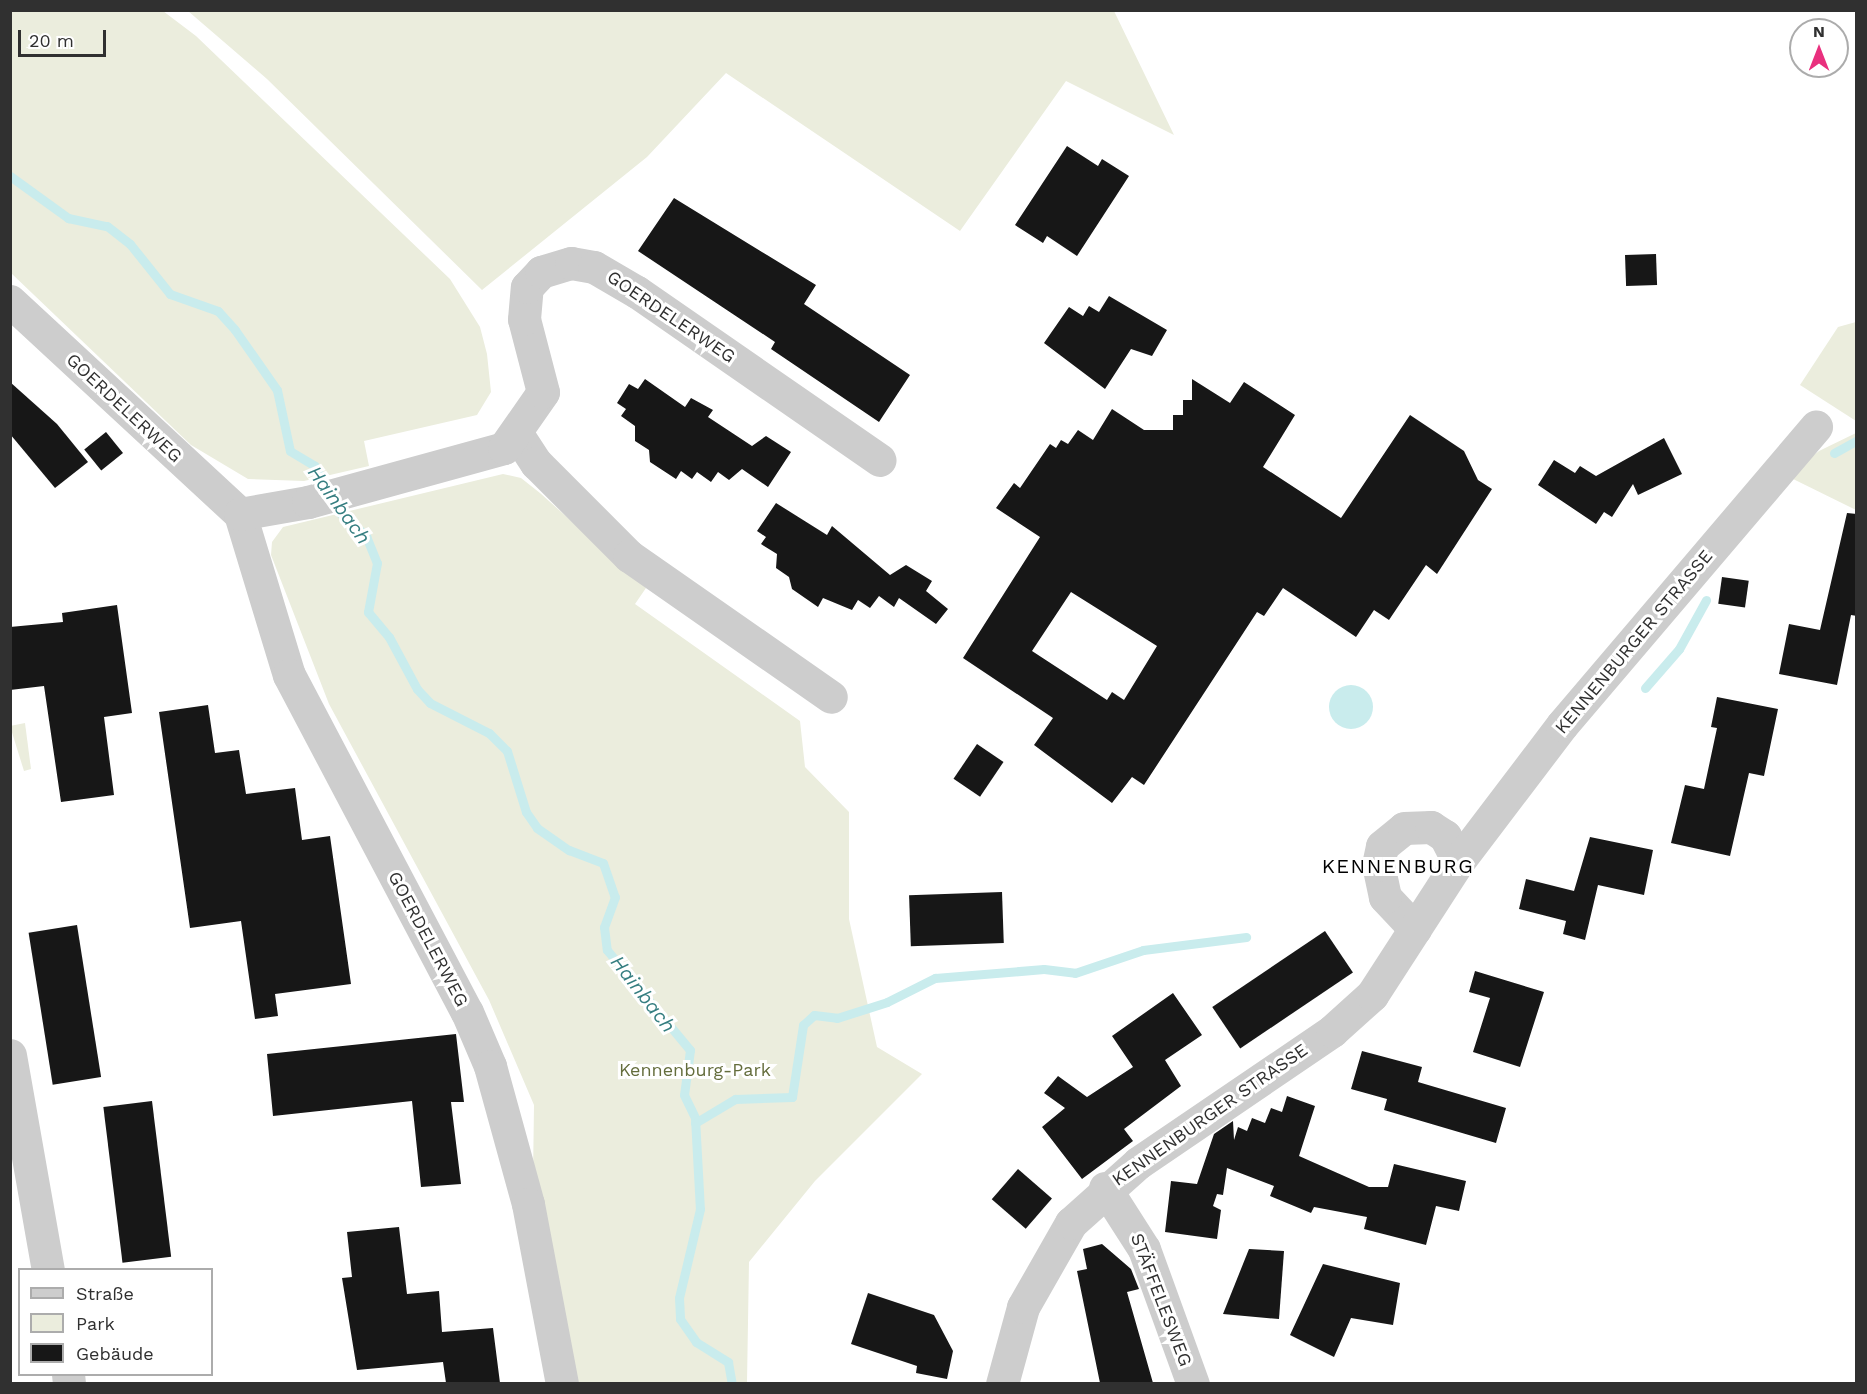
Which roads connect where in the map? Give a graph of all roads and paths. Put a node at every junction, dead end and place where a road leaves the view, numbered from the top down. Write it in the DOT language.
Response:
graph roads {
  1 [pos="10,301"];
  2 [pos="1815,427"];
  3 [pos="517,434"];
  4 [pos="880,460"];
  5 [pos="240,514"];
  6 [pos="831,697"];
  7 [pos="1458,862"];
  8 [pos="1415,929"];
  9 [pos="10,1055"];
  10 [pos="1105,1188"];
  11 [pos="48,1268"];
  12 [pos="562,1383"];
  13 [pos="1002,1383"];
  14 [pos="1193,1383"];
  1 -- 5 [label="street, GOERDELERWEG"];
  2 -- 7 [label="street, KENNENBURGER STRASSE"];
  3 -- 4 [label="street, GOERDELERWEG"];
  3 -- 5 [label="street, GOERDELERWEG"];
  3 -- 6 [label="street"];
  5 -- 12 [label="street, GOERDELERWEG"];
  7 -- 8 [label="street, KENNENBURGER STRASSE"];
  7 -- 8 [label="street"];
  8 -- 10 [label="street, KENNENBURGER STRASSE"];
  9 -- 11 [label="street"];
  10 -- 13 [label="street, KENNENBURGER STRASSE"];
  10 -- 14 [label="street, STÄFFELESWEG"];
}
